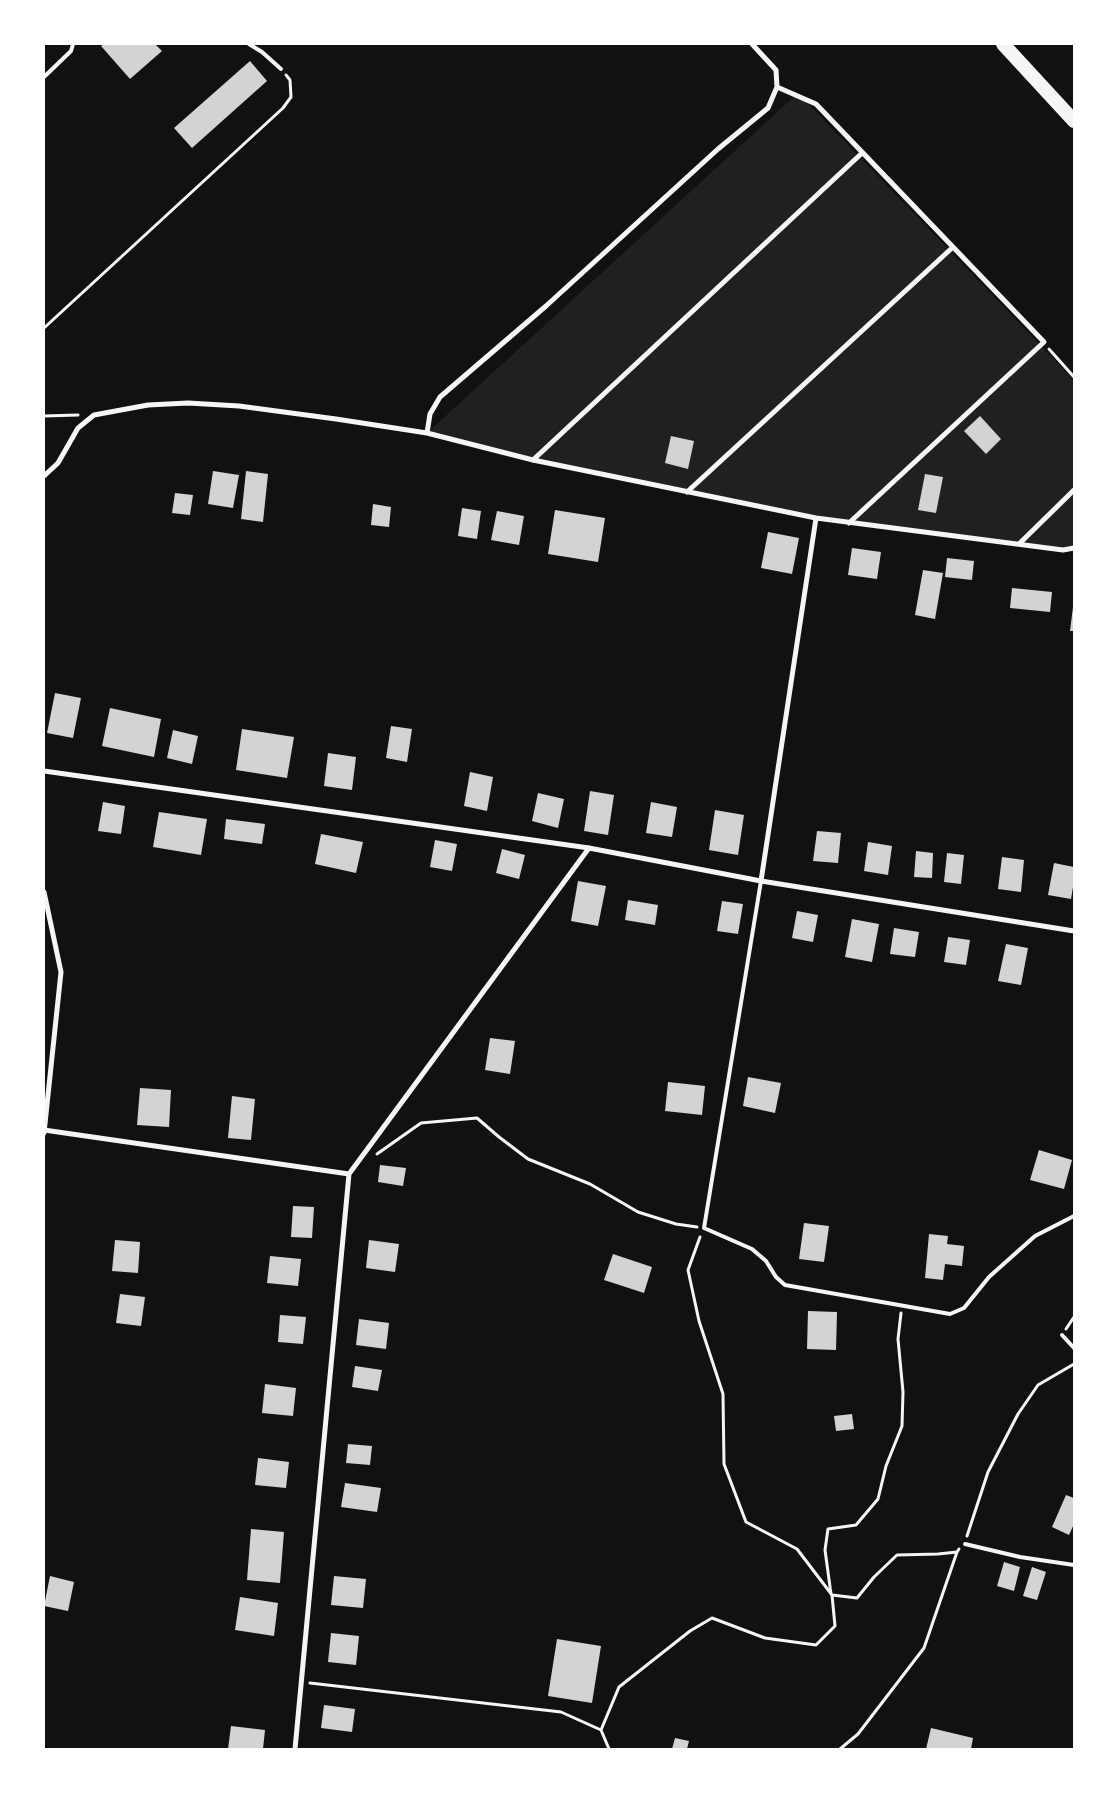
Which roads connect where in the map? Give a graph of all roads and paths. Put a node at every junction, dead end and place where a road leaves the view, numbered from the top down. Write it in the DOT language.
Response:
graph roads {
  1 [pos="73,44"];
  2 [pos="249,44"];
  3 [pos="752,44"];
  4 [pos="1002,44"];
  5 [pos="281,69"];
  6 [pos="44,77"];
  7 [pos="776,87"];
  8 [pos="1074,121"];
  9 [pos="862,154"];
  10 [pos="953,247"];
  11 [pos="44,328"];
  12 [pos="1044,342"];
  13 [pos="1074,377"];
  14 [pos="94,415"];
  15 [pos="44,416"];
  16 [pos="427,433"];
  17 [pos="533,460"];
  18 [pos="44,476"];
  19 [pos="1074,490"];
  20 [pos="686,492"];
  21 [pos="816,518"];
  22 [pos="849,523"];
  23 [pos="1019,544"];
  24 [pos="1074,548"];
  25 [pos="44,771"];
  26 [pos="589,848"];
  27 [pos="760,881"];
  28 [pos="44,892"];
  29 [pos="1074,931"];
  30 [pos="44,1132"];
  31 [pos="373,1157"];
  32 [pos="349,1174"];
  33 [pos="1074,1216"];
  34 [pos="704,1228"];
  35 [pos="902,1306"];
  36 [pos="1062,1334"];
  37 [pos="1074,1348"];
  38 [pos="1074,1364"];
  39 [pos="965,1544"];
  40 [pos="957,1552"];
  41 [pos="1074,1565"];
  42 [pos="832,1595"];
  43 [pos="302,1682"];
  44 [pos="600,1730"];
  45 [pos="295,1749"];
  46 [pos="609,1749"];
  47 [pos="840,1749"];
  1 -- 6 [label="lane"];
  2 -- 5 [label="lane"];
  3 -- 7 [label="street"];
  4 -- 8 [label="highway"];
  5 -- 11 [label="path"];
  7 -- 9 [label="street"];
  7 -- 16 [label="street"];
  9 -- 10 [label="street"];
  9 -- 17 [label="street"];
  10 -- 12 [label="street"];
  10 -- 20 [label="street"];
  12 -- 13 [label="path"];
  12 -- 22 [label="street"];
  14 -- 15 [label="path"];
  14 -- 16 [label="street"];
  14 -- 18 [label="street"];
  16 -- 17 [label="street"];
  17 -- 20 [label="street"];
  19 -- 23 [label="street"];
  20 -- 21 [label="street"];
  21 -- 22 [label="street"];
  21 -- 27 [label="street"];
  22 -- 23 [label="street"];
  23 -- 24 [label="street"];
  25 -- 26 [label="street"];
  26 -- 27 [label="street"];
  26 -- 32 [label="street"];
  27 -- 29 [label="street"];
  27 -- 34 [label="lane"];
  28 -- 30 [label="street"];
  30 -- 32 [label="street"];
  31 -- 34 [label="path"];
  32 -- 43 [label="street"];
  33 -- 35 [label="lane"];
  34 -- 35 [label="lane"];
  34 -- 42 [label="path"];
  35 -- 42 [label="path"];
  36 -- 37 [label="lane"];
  38 -- 39 [label="path"];
  39 -- 40 [label="path"];
  39 -- 41 [label="lane"];
  40 -- 42 [label="path"];
  40 -- 47 [label="path"];
  42 -- 44 [label="path"];
  43 -- 44 [label="path"];
  43 -- 45 [label="street"];
  44 -- 46 [label="path"];
}
